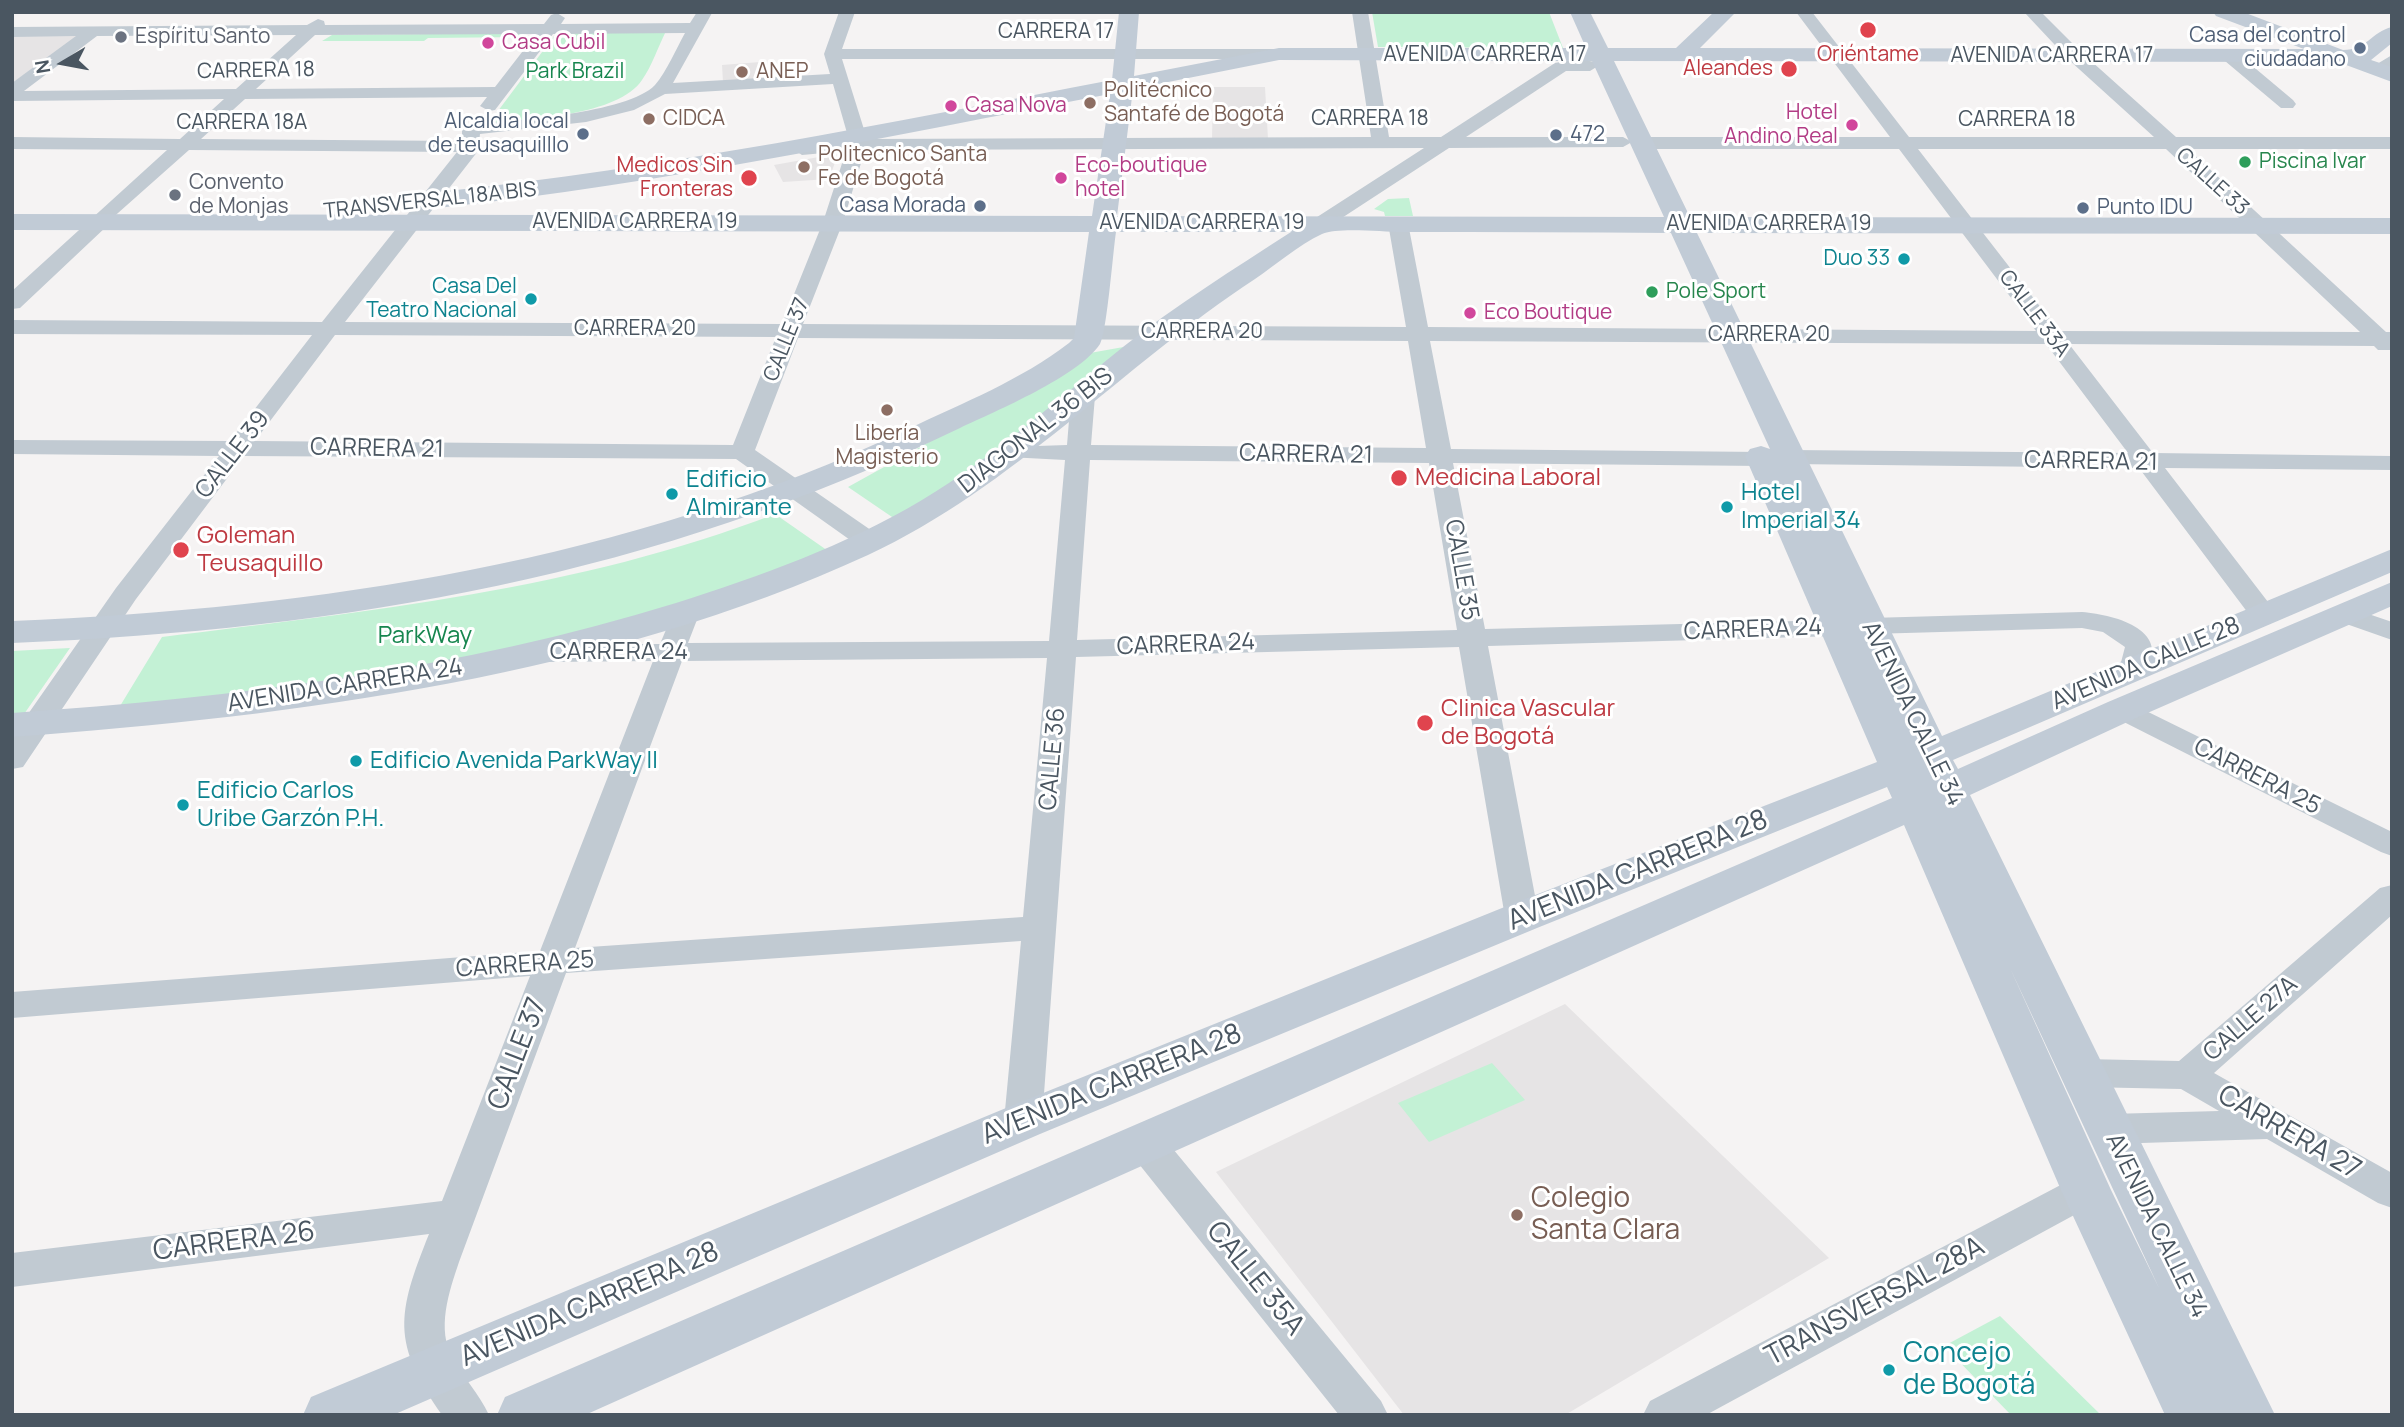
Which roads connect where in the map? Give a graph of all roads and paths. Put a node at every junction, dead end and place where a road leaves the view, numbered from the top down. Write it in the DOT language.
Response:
graph roads {
  1 [pos="330,12"];
  2 [pos="561,12"];
  3 [pos="704,12"];
  4 [pos="1129,12"];
  5 [pos="1360,12"];
  6 [pos="1565,12"];
  7 [pos="1580,12"];
  8 [pos="1726,12"];
  9 [pos="1804,12"];
  10 [pos="2032,12"];
  11 [pos="2223,12"];
  12 [pos="2246,12"];
  13 [pos="847,13"];
  14 [pos="866,13"];
  15 [pos="694,28"];
  16 [pos="548,29"];
  17 [pos="311,30"];
  18 [pos="12,32"];
  19 [pos="93,32"];
  20 [pos="858,34"];
  21 [pos="832,54"];
  22 [pos="851,54"];
  23 [pos="1279,54"];
  24 [pos="1125,55"];
  25 [pos="1367,55"];
  26 [pos="1681,55"];
  27 [pos="1836,55"];
  28 [pos="2389,55"];
  29 [pos="2075,56"];
  30 [pos="2353,56"];
  31 [pos="2231,57"];
  32 [pos="1591,59"];
  33 [pos="1556,61"];
  34 [pos="840,78"];
  35 [pos="1122,86"];
  36 [pos="661,89"];
  37 [pos="500,92"];
  38 [pos="240,93"];
  39 [pos="12,94"];
  40 [pos="2287,104"];
  41 [pos="858,140"];
  42 [pos="466,141"];
  43 [pos="1381,142"];
  44 [pos="1442,142"];
  45 [pos="12,143"];
  46 [pos="1115,143"];
  47 [pos="1632,143"];
  48 [pos="1903,143"];
  49 [pos="2168,143"];
  50 [pos="2392,143"];
  51 [pos="184,145"];
  52 [pos="413,202"];
  53 [pos="12,215"];
  54 [pos="239,218"];
  55 [pos="103,219"];
  56 [pos="12,222"];
  57 [pos="833,222"];
  58 [pos="1105,223"];
  59 [pos="1321,223"];
  60 [pos="1398,223"];
  61 [pos="1670,224"];
  62 [pos="1965,225"];
  63 [pos="2262,225"];
  64 [pos="2392,226"];
  65 [pos="12,303"];
  66 [pos="12,327"];
  67 [pos="330,328"];
  68 [pos="790,330"];
  69 [pos="1091,331"];
  70 [pos="1160,332"];
  71 [pos="1419,334"];
  72 [pos="1720,335"];
  73 [pos="2052,337"];
  74 [pos="2388,343"];
  75 [pos="1083,396"];
  76 [pos="12,447"];
  77 [pos="238,448"];
  78 [pos="742,452"];
  79 [pos="1017,452"];
  80 [pos="1079,452"];
  81 [pos="1440,456"];
  82 [pos="1777,458"];
  83 [pos="2147,463"];
  84 [pos="2392,463"];
  85 [pos="797,491"];
  86 [pos="869,541"];
  87 [pos="2392,559"];
  88 [pos="2392,593"];
  89 [pos="686,612"];
  90 [pos="2345,614"];
  91 [pos="2264,615"];
  92 [pos="1853,626"];
  93 [pos="103,628"];
  94 [pos="12,632"];
  95 [pos="2392,632"];
  96 [pos="1472,638"];
  97 [pos="1062,649"];
  98 [pos="671,652"];
  99 [pos="534,653"];
  100 [pos="2133,670"];
  101 [pos="2122,710"];
  102 [pos="25,724"];
  103 [pos="12,760"];
  104 [pos="1923,778"];
  105 [pos="2392,845"];
  106 [pos="2392,896"];
  107 [pos="1522,917"];
  108 [pos="1039,928"];
  109 [pos="552,962"];
  110 [pos="12,1005"];
  111 [pos="2084,1073"];
  112 [pos="2187,1074"];
  113 [pos="1023,1121"];
  114 [pos="2273,1124"];
  115 [pos="2110,1129"];
  116 [pos="1145,1143"];
  117 [pos="2086,1190"];
  118 [pos="2392,1192"];
  119 [pos="456,1215"];
  120 [pos="12,1269"];
  121 [pos="437,1371"];
  122 [pos="331,1415"];
  123 [pos="467,1415"];
  124 [pos="525,1415"];
  125 [pos="1366,1415"];
  126 [pos="1665,1415"];
  127 [pos="2193,1415"];
  128 [pos="2247,1415"];
  1 -- 17 [label="street"];
  2 -- 16 [label="street, CALLE 39"];
  3 -- 15 [label="street"];
  4 -- 24 [label="main road"];
  5 -- 25 [label="street"];
  6 -- 32 [label="main road, AVENIDA CALLE 34"];
  7 -- 32 [label="main road, AVENIDA CALLE 34"];
  8 -- 26 [label="main road"];
  9 -- 27 [label="street, CALLE 33A"];
  10 -- 29 [label="street, CALLE 33"];
  11 -- 30 [label="main road"];
  12 -- 30 [label="main road"];
  13 -- 14 [label="street"];
  13 -- 21 [label="street"];
  15 -- 16 [label="street"];
  15 -- 36 [label="street"];
  16 -- 17 [label="street"];
  16 -- 37 [label="street, CALLE 39"];
  17 -- 19 [label="street"];
  17 -- 38 [label="street"];
  18 -- 19 [label="street"];
  19 -- 39 [label="street"];
  20 -- 22 [label="street"];
  21 -- 22 [label="street, CARRERA 17"];
  21 -- 34 [label="street"];
  22 -- 24 [label="street, CARRERA 17"];
  22 -- 34 [label="street"];
  23 -- 24 [label="street, CARRERA 17"];
  23 -- 25 [label="main road, AVENIDA CARRERA 17"];
  23 -- 35 [label="main road, AVENIDA CARRERA 17"];
  24 -- 35 [label="main road"];
  25 -- 33 [label="main road, AVENIDA CARRERA 17"];
  25 -- 43 [label="street"];
  26 -- 27 [label="main road, AVENIDA CARRERA 17"];
  26 -- 32 [label="main road, AVENIDA CARRERA 17"];
  27 -- 29 [label="main road, AVENIDA CARRERA 17"];
  27 -- 48 [label="street, CALLE 33A"];
  28 -- 30 [label="main road"];
  28 -- 30 [label="main road"];
  29 -- 31 [label="main road, AVENIDA CARRERA 17"];
  29 -- 49 [label="street, CALLE 33"];
  30 -- 31 [label="main road, AVENIDA CARRERA 17"];
  31 -- 40 [label="street"];
  32 -- 33 [label="main road, AVENIDA CARRERA 17"];
  32 -- 47 [label="main road, AVENIDA CALLE 34"];
  33 -- 44 [label="street"];
  34 -- 36 [label="street"];
  34 -- 41 [label="street"];
  35 -- 41 [label="main road, TRANSVERSAL 18A BIS"];
  35 -- 46 [label="main road"];
  36 -- 42 [label="street, CARRERA 18A"];
  37 -- 38 [label="street, CARRERA 18"];
  37 -- 42 [label="street, CALLE 39"];
  38 -- 39 [label="street, CARRERA 18"];
  38 -- 51 [label="street"];
  41 -- 46 [label="street, CARRERA 18"];
  41 -- 52 [label="main road, TRANSVERSAL 18A BIS"];
  41 -- 57 [label="street, CALLE 37"];
  42 -- 51 [label="street, CARRERA 18A"];
  42 -- 52 [label="street, CALLE 39"];
  43 -- 44 [label="street, CARRERA 18"];
  43 -- 46 [label="street, CARRERA 18"];
  44 -- 47 [label="street, CARRERA 18"];
  44 -- 59 [label="street"];
  45 -- 51 [label="street, CARRERA 18A"];
  46 -- 58 [label="main road"];
  47 -- 48 [label="street, CARRERA 18"];
  47 -- 61 [label="main road, AVENIDA CALLE 34"];
  48 -- 49 [label="street, CARRERA 18"];
  48 -- 62 [label="street, CALLE 33A"];
  49 -- 50 [label="street, CARRERA 18"];
  49 -- 63 [label="street, CALLE 33"];
  51 -- 55 [label="street"];
  52 -- 54 [label="main road, AVENIDA CARRERA 19"];
  52 -- 54 [label="main road, TRANSVERSAL 18A BIS"];
  52 -- 57 [label="main road, AVENIDA CARRERA 19"];
  52 -- 67 [label="street, CALLE 39"];
  53 -- 55 [label="main road, AVENIDA CARRERA 19"];
  54 -- 55 [label="main road, AVENIDA CARRERA 19"];
  55 -- 56 [label="main road, AVENIDA CARRERA 19"];
  55 -- 65 [label="street"];
  57 -- 58 [label="main road, AVENIDA CARRERA 19"];
  57 -- 68 [label="street, CALLE 37"];
  58 -- 59 [label="main road, AVENIDA CARRERA 19"];
  58 -- 69 [label="main road"];
  59 -- 60 [label="main road, AVENIDA CARRERA 19"];
  59 -- 70 [label="main road, DIAGONAL 36 BIS"];
  60 -- 61 [label="main road, AVENIDA CARRERA 19"];
  60 -- 71 [label="street, CALLE 35"];
  61 -- 62 [label="main road, AVENIDA CARRERA 19"];
  61 -- 72 [label="main road, AVENIDA CALLE 34"];
  62 -- 63 [label="main road, AVENIDA CARRERA 19"];
  62 -- 73 [label="street, CALLE 33A"];
  63 -- 64 [label="main road, AVENIDA CARRERA 19"];
  63 -- 74 [label="street, CALLE 33"];
  66 -- 67 [label="street, CARRERA 20"];
  67 -- 68 [label="street, CARRERA 20"];
  67 -- 77 [label="street, CALLE 39"];
  68 -- 69 [label="street, CARRERA 20"];
  68 -- 78 [label="street, CALLE 37"];
  69 -- 70 [label="street, CARRERA 20"];
  69 -- 85 [label="main road, DIAGONAL 36 BIS"];
  70 -- 71 [label="street, CARRERA 20"];
  70 -- 75 [label="main road, DIAGONAL 36 BIS"];
  71 -- 72 [label="street, CARRERA 20"];
  71 -- 81 [label="street, CALLE 35"];
  72 -- 73 [label="street, CARRERA 20"];
  72 -- 82 [label="main road, AVENIDA CALLE 34"];
  73 -- 74 [label="street, CARRERA 20"];
  73 -- 83 [label="street, CALLE 33A"];
  75 -- 79 [label="main road, DIAGONAL 36 BIS"];
  75 -- 80 [label="street, CALLE 36"];
  76 -- 77 [label="street, CARRERA 21"];
  77 -- 78 [label="street, CARRERA 21"];
  77 -- 93 [label="street, CALLE 39"];
  78 -- 85 [label="street"];
  79 -- 80 [label="street, CARRERA 21"];
  79 -- 86 [label="main road, DIAGONAL 36 BIS"];
  80 -- 81 [label="street, CARRERA 21"];
  80 -- 97 [label="street, CALLE 36"];
  81 -- 82 [label="street, CARRERA 21"];
  81 -- 96 [label="street, CALLE 35"];
  82 -- 83 [label="street, CARRERA 21"];
  82 -- 92 [label="main road, AVENIDA CALLE 34"];
  83 -- 84 [label="street, CARRERA 21"];
  83 -- 91 [label="street, CALLE 33A"];
  85 -- 86 [label="street"];
  85 -- 93 [label="main road"];
  86 -- 89 [label="main road, AVENIDA CARRERA 24"];
  87 -- 91 [label="main road, AVENIDA CALLE 28"];
  88 -- 90 [label="main road, AVENIDA CALLE 28"];
  89 -- 98 [label="street, CALLE 37"];
  89 -- 99 [label="main road, AVENIDA CARRERA 24"];
  90 -- 95 [label="street"];
  90 -- 101 [label="main road, AVENIDA CALLE 28"];
  91 -- 100 [label="main road, AVENIDA CALLE 28"];
  92 -- 96 [label="street, CARRERA 24"];
  92 -- 100 [label="street, CARRERA 24"];
  92 -- 104 [label="main road, AVENIDA CALLE 34"];
  93 -- 94 [label="main road"];
  93 -- 102 [label="street, CALLE 39"];
  96 -- 97 [label="street, CARRERA 24"];
  96 -- 107 [label="street, CALLE 35"];
  97 -- 98 [label="street, CARRERA 24"];
  97 -- 108 [label="street, CALLE 36"];
  98 -- 99 [label="street, CARRERA 24"];
  98 -- 109 [label="street, CALLE 37"];
  99 -- 102 [label="main road, AVENIDA CARRERA 24"];
  100 -- 104 [label="main road, AVENIDA CALLE 28"];
  101 -- 104 [label="main road, AVENIDA CALLE 28"];
  101 -- 105 [label="street, CARRERA 25"];
  102 -- 103 [label="street, CALLE 39"];
  104 -- 107 [label="main road, AVENIDA CARRERA 28"];
  104 -- 111 [label="main road, AVENIDA CALLE 34"];
  104 -- 116 [label="main road, AVENIDA CARRERA 28"];
  104 -- 117 [label="main road, AVENIDA CALLE 34"];
  106 -- 112 [label="street, CALLE 27A"];
  107 -- 113 [label="main road, AVENIDA CARRERA 28"];
  108 -- 109 [label="street, CARRERA 25"];
  108 -- 113 [label="street, CALLE 36"];
  109 -- 110 [label="street, CARRERA 25"];
  109 -- 119 [label="street, CALLE 37"];
  111 -- 112 [label="street, CALLE 27A"];
  111 -- 115 [label="main road, AVENIDA CALLE 34"];
  112 -- 114 [label="street, CARRERA 27"];
  113 -- 121 [label="main road, AVENIDA CARRERA 28"];
  114 -- 115 [label="street"];
  114 -- 118 [label="street, CARRERA 27"];
  115 -- 128 [label="main road, AVENIDA CALLE 34"];
  116 -- 124 [label="main road, AVENIDA CARRERA 28"];
  116 -- 125 [label="street, CALLE 35A"];
  117 -- 126 [label="street, TRANSVERSAL 28A"];
  117 -- 127 [label="main road, AVENIDA CALLE 34"];
  119 -- 120 [label="street, CARRERA 26"];
  119 -- 121 [label="street, CALLE 37"];
  121 -- 122 [label="main road, AVENIDA CARRERA 28"];
  121 -- 123 [label="street, CALLE 37"];
}
